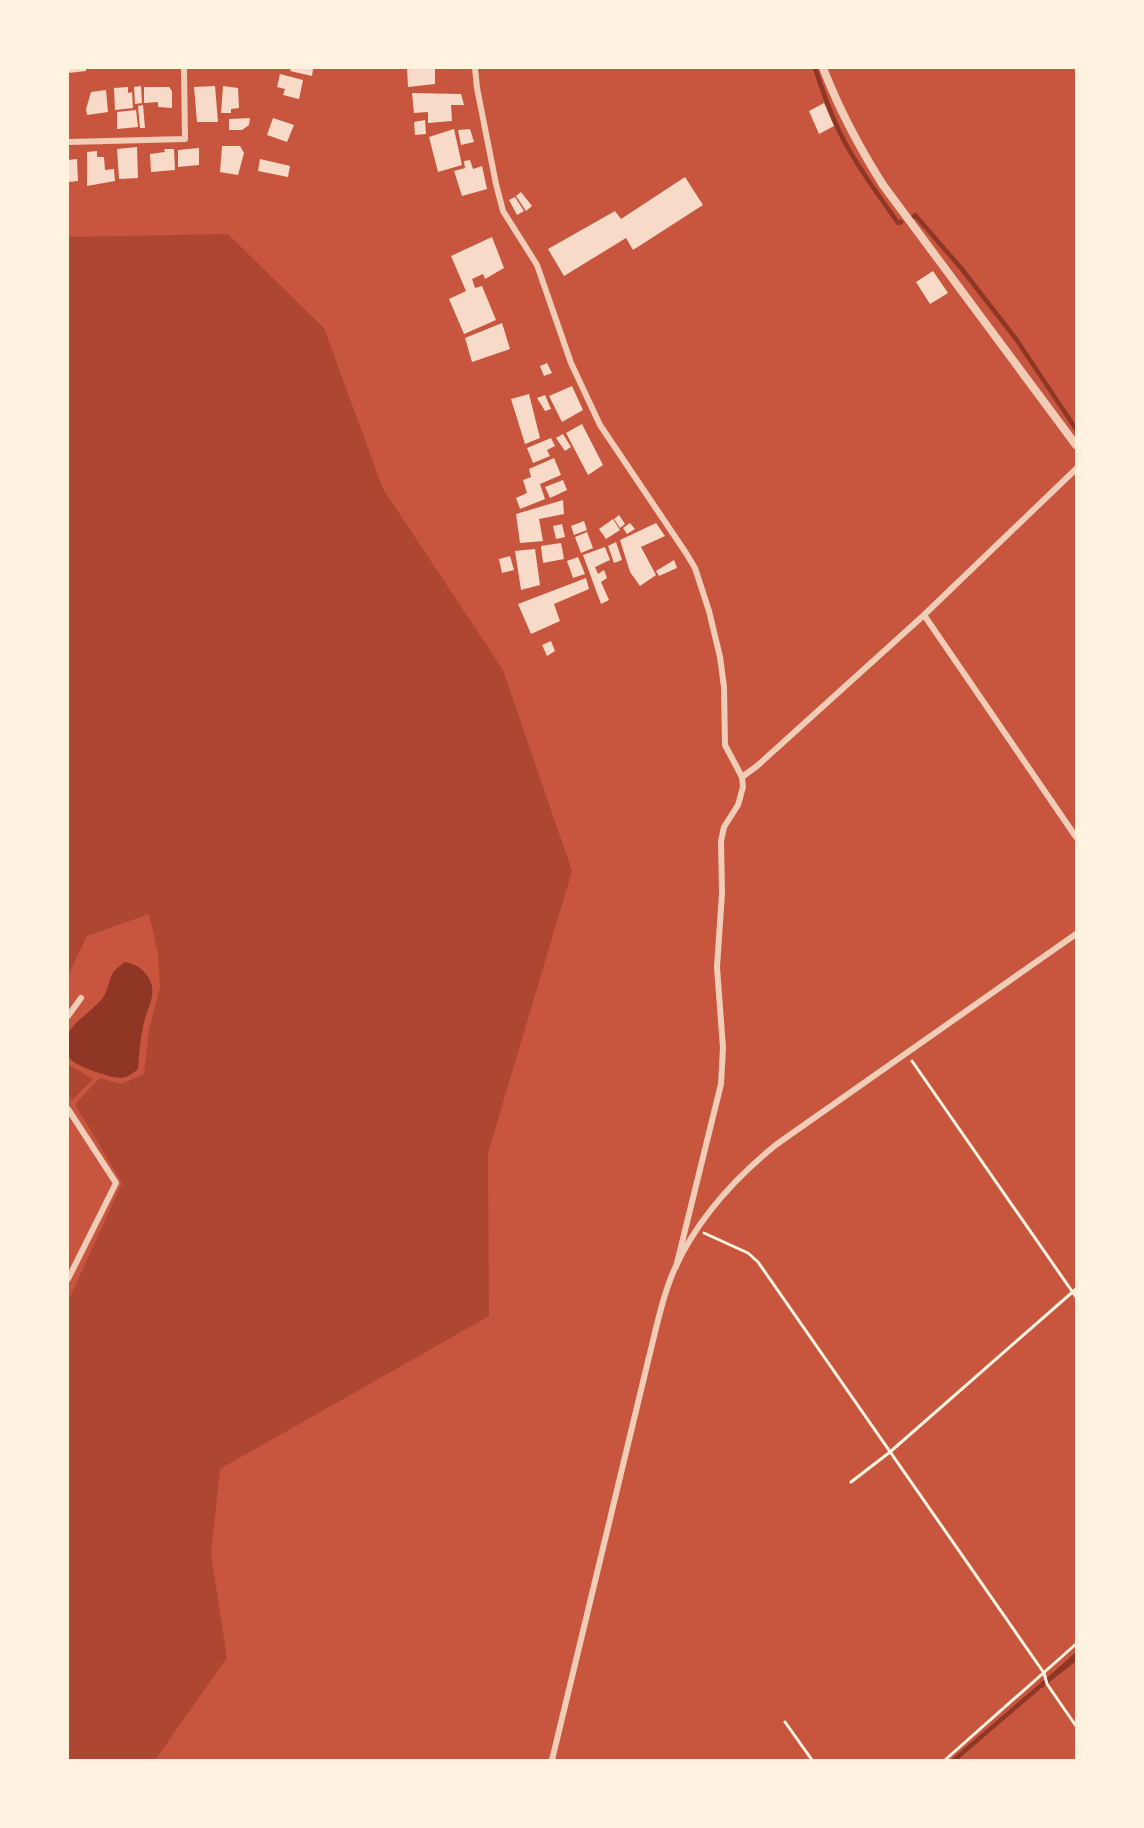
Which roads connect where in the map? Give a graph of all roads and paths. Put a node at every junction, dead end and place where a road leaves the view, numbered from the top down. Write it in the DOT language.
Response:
graph roads {
  1 [pos="184,68"];
  2 [pos="475,68"];
  3 [pos="823,68"];
  4 [pos="68,142"];
  5 [pos="1077,446"];
  6 [pos="1077,469"];
  7 [pos="924,615"];
  8 [pos="742,777"];
  9 [pos="1077,837"];
  10 [pos="1077,934"];
  11 [pos="81,998"];
  12 [pos="68,1016"];
  13 [pos="906,1053"];
  14 [pos="68,1109"];
  15 [pos="698,1230"];
  16 [pos="676,1267"];
  17 [pos="68,1279"];
  18 [pos="1075,1290"];
  19 [pos="1077,1297"];
  20 [pos="890,1452"];
  21 [pos="851,1482"];
  22 [pos="1077,1644"];
  23 [pos="1044,1674"];
  24 [pos="785,1722"];
  25 [pos="1077,1726"];
  26 [pos="552,1761"];
  27 [pos="812,1761"];
  28 [pos="945,1761"];
  1 -- 4 [label="street"];
  2 -- 8 [label="street"];
  3 -- 5 [label="street"];
  6 -- 7 [label="street"];
  7 -- 8 [label="street"];
  7 -- 9 [label="street"];
  8 -- 16 [label="street"];
  10 -- 13 [label="street"];
  11 -- 12 [label="street"];
  13 -- 15 [label="street"];
  13 -- 18 [label="path"];
  14 -- 17 [label="street"];
  15 -- 16 [label="street"];
  15 -- 20 [label="path"];
  16 -- 26 [label="street"];
  18 -- 19 [label="path"];
  18 -- 20 [label="path"];
  20 -- 21 [label="path"];
  20 -- 23 [label="path"];
  22 -- 23 [label="path"];
  23 -- 25 [label="path"];
  23 -- 28 [label="path"];
  24 -- 27 [label="path"];
}
